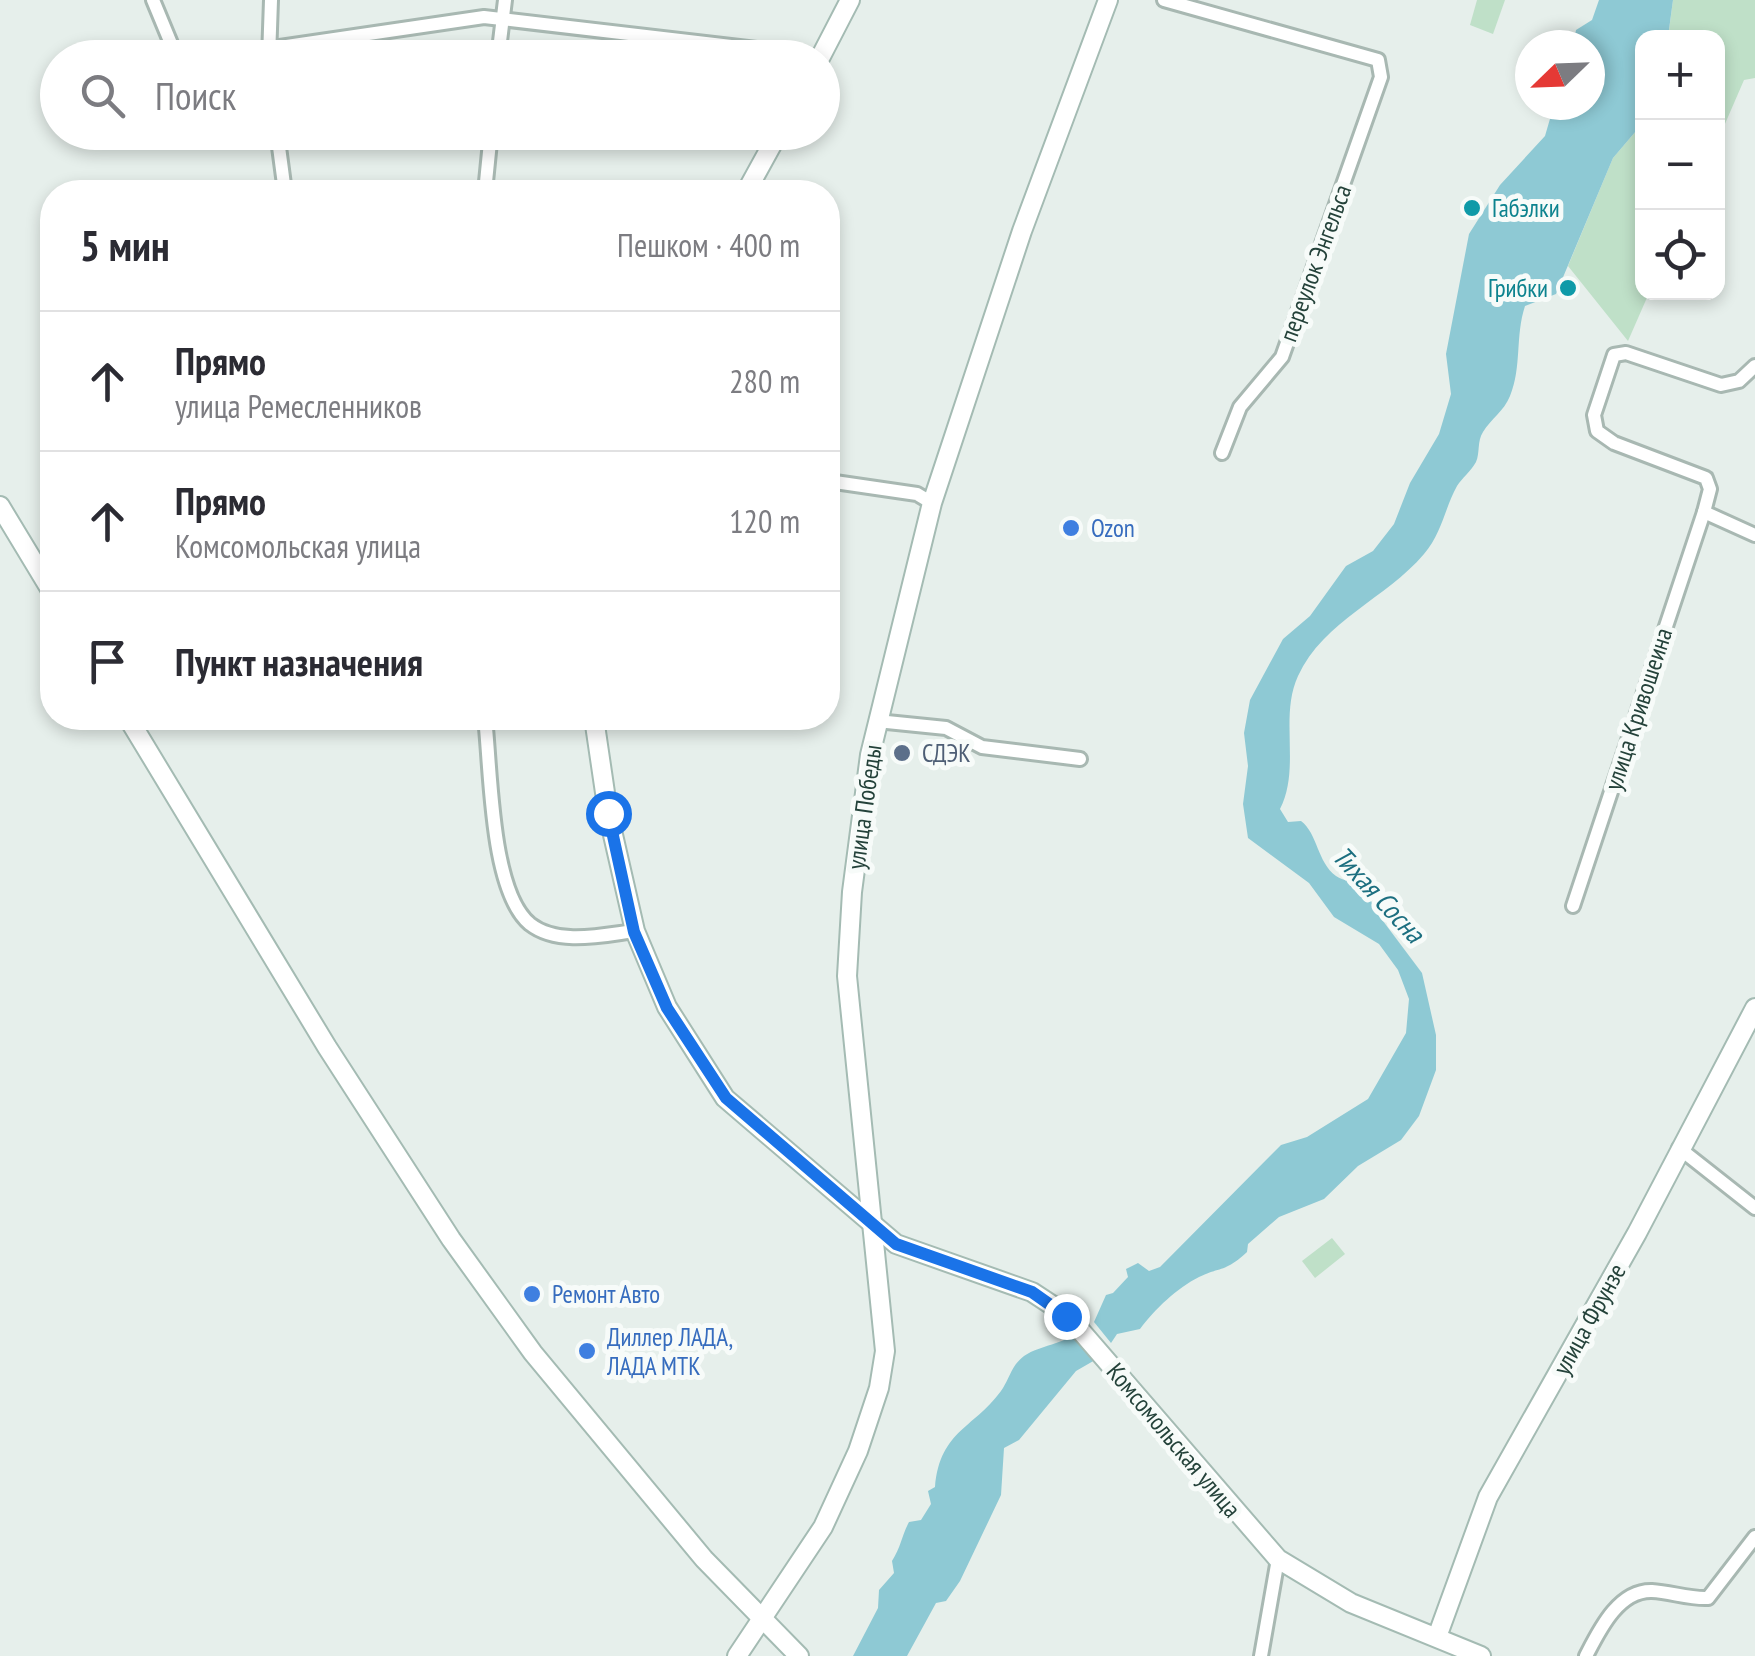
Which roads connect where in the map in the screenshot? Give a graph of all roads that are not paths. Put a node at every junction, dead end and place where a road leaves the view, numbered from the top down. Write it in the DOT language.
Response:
graph roads {
  1 [pos="153,0"];
  2 [pos="271,0"];
  3 [pos="505,0"];
  4 [pos="850,0"];
  5 [pos="1108,0"];
  6 [pos="1164,0"];
  7 [pos="503,17"];
  8 [pos="169,40"];
  9 [pos="271,40"];
  10 [pos="337,40"];
  11 [pos="500,40"];
  12 [pos="686,40"];
  13 [pos="829,40"];
  14 [pos="279,150"];
  15 [pos="489,150"];
  16 [pos="769,150"];
  17 [pos="284,180"];
  18 [pos="486,180"];
  19 [pos="753,180"];
  20 [pos="1755,366"];
  21 [pos="1222,453"];
  22 [pos="840,483"];
  23 [pos="932,503"];
  24 [pos="0,506"];
  25 [pos="1704,512"];
  26 [pos="1755,535"];
  27 [pos="40,572"];
  28 [pos="877,721"];
  29 [pos="135,730"];
  30 [pos="486,730"];
  31 [pos="596,730"];
  32 [pos="1080,758"];
  33 [pos="1573,906"];
  34 [pos="634,932"];
  35 [pos="1755,1008"];
  36 [pos="1679,1148"];
  37 [pos="1755,1208"];
  38 [pos="870,1224"];
  39 [pos="1755,1536"];
  40 [pos="1278,1559"];
  41 [pos="760,1618"];
  42 [pos="1437,1636"];
  43 [pos="737,1656"];
  44 [pos="799,1656"];
  45 [pos="1262,1656"];
  46 [pos="1481,1656"];
  47 [pos="1586,1656"];
  1 -- 8 [label="street"];
  2 -- 9 [label="street"];
  3 -- 7 [label="street"];
  4 -- 13 [label="main road"];
  5 -- 23 [label="main road, улица Победы"];
  6 -- 21 [label="street, переулок Энгельса"];
  7 -- 10 [label="street"];
  7 -- 11 [label="street"];
  7 -- 12 [label="street"];
  14 -- 17 [label="street"];
  15 -- 18 [label="street"];
  16 -- 19 [label="main road"];
  20 -- 25 [label="street"];
  22 -- 23 [label="street"];
  23 -- 28 [label="main road, улица Победы"];
  24 -- 27 [label="main road"];
  25 -- 26 [label="street"];
  25 -- 33 [label="street, улица Кривошеина"];
  28 -- 32 [label="street"];
  28 -- 38 [label="main road, улица Победы"];
  29 -- 41 [label="main road"];
  30 -- 34 [label="street"];
  31 -- 34 [label="main road, Комсомольская улица"];
  34 -- 38 [label="main road, Комсомольская улица"];
  35 -- 36 [label="main road, улица Фрунзе"];
  36 -- 37 [label="street"];
  36 -- 42 [label="main road, улица Фрунзе"];
  38 -- 40 [label="main road, Комсомольская улица"];
  38 -- 41 [label="main road, улица Победы"];
  39 -- 47 [label="street"];
  40 -- 42 [label="main road, Комсомольская улица"];
  40 -- 45 [label="street"];
  41 -- 43 [label="main road, улица Победы"];
  41 -- 44 [label="main road"];
  42 -- 46 [label="main road, Комсомольская улица"];
}
